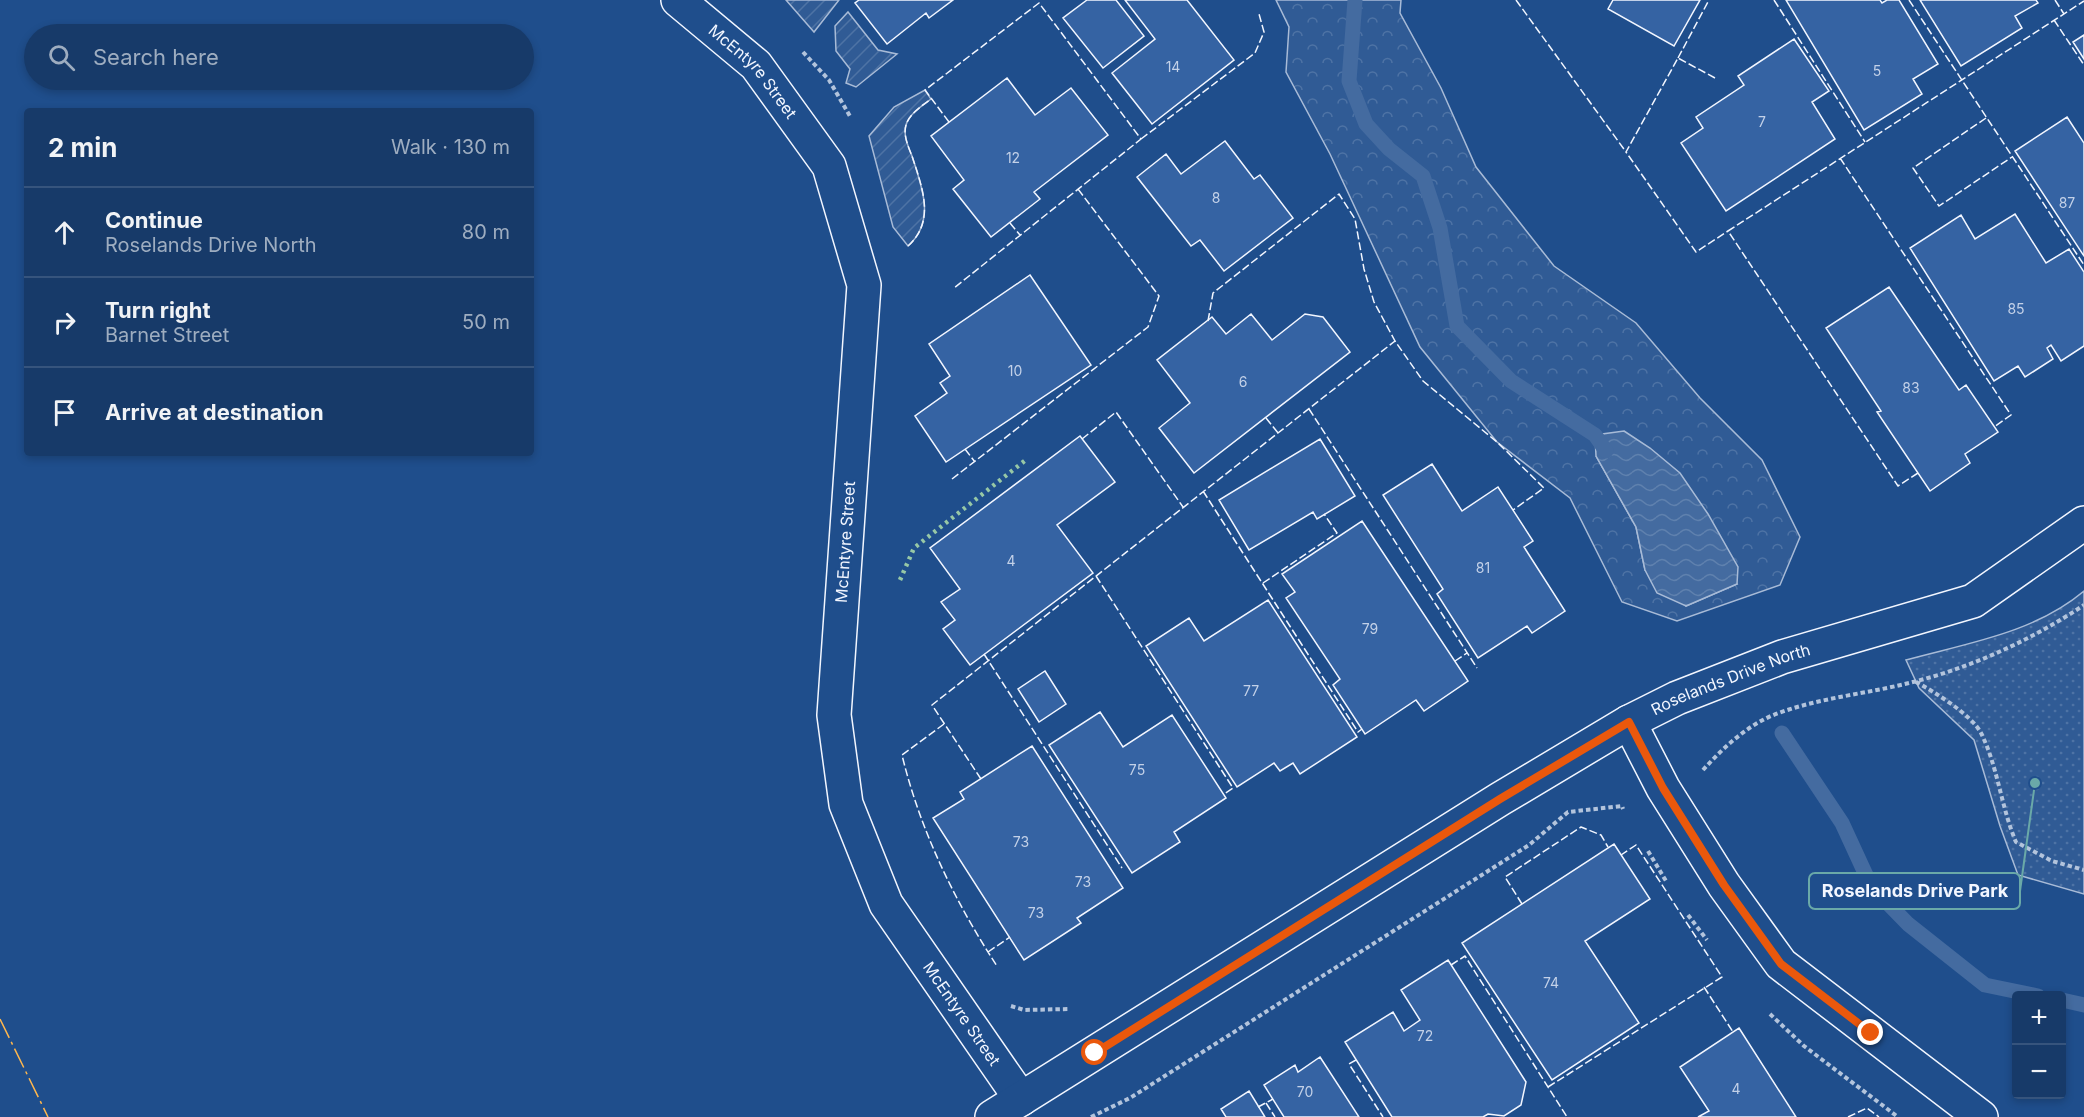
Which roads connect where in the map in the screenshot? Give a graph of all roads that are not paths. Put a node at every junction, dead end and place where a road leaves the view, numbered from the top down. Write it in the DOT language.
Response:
graph roads {
  1 [pos="678,0"];
  2 [pos="2084,523"];
  3 [pos="1629,722"];
  4 [pos="1021,1099"];
  5 [pos="992,1117"];
  6 [pos="1981,1117"];
  1 -- 4 [label="street, McEntyre Street"];
  2 -- 3 [label="street, Roselands Drive North"];
  3 -- 4 [label="street, Roselands Drive North"];
  3 -- 6 [label="street"];
  4 -- 5 [label="street, Roselands Drive North"];
}
